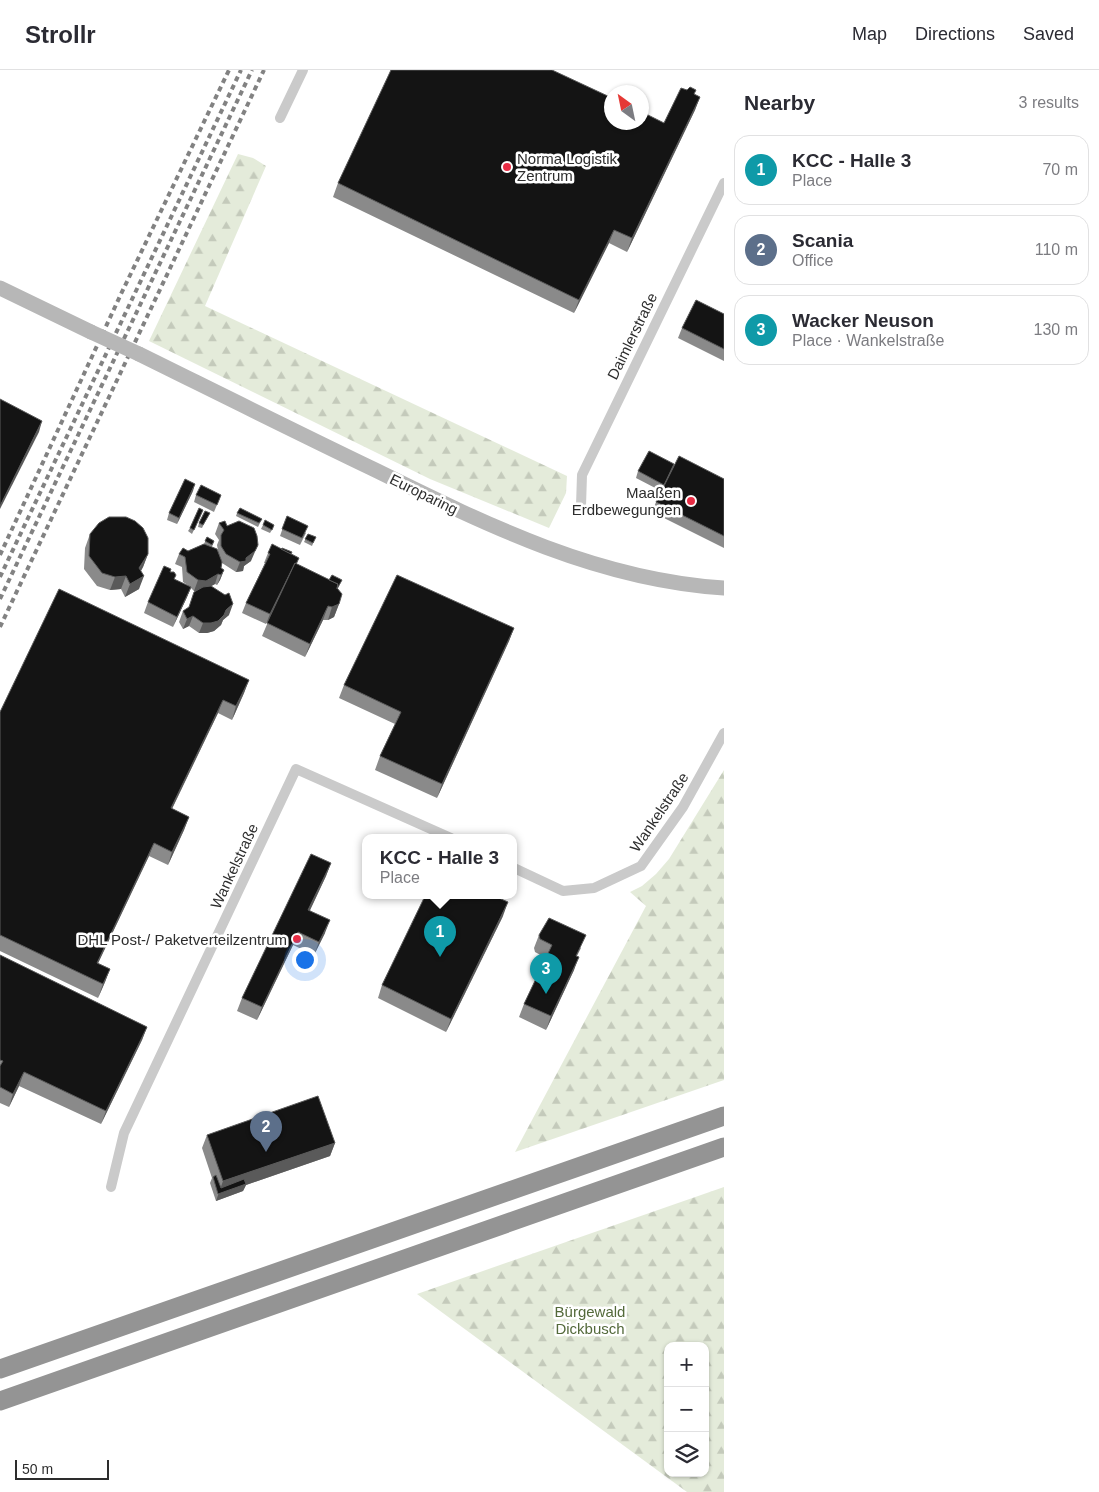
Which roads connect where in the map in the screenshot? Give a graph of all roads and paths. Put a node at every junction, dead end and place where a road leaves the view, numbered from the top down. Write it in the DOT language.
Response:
graph roads {
  1 [pos="303,70"];
  2 [pos="280,118"];
  3 [pos="724,183"];
  4 [pos="0,288"];
  5 [pos="582,506"];
  6 [pos="724,588"];
  7 [pos="724,733"];
  8 [pos="441,834"];
  9 [pos="517,869"];
  10 [pos="724,1116"];
  11 [pos="724,1147"];
  12 [pos="111,1187"];
  13 [pos="0,1369"];
  14 [pos="0,1401"];
  1 -- 2 [label="street"];
  3 -- 5 [label="street, Daimlerstraße"];
  4 -- 6 [label="street, Europaring, bridge"];
  7 -- 9 [label="street, Wankelstraße"];
  8 -- 12 [label="street, Wankelstraße"];
  10 -- 13 [label="highway"];
  11 -- 14 [label="highway"];
}
